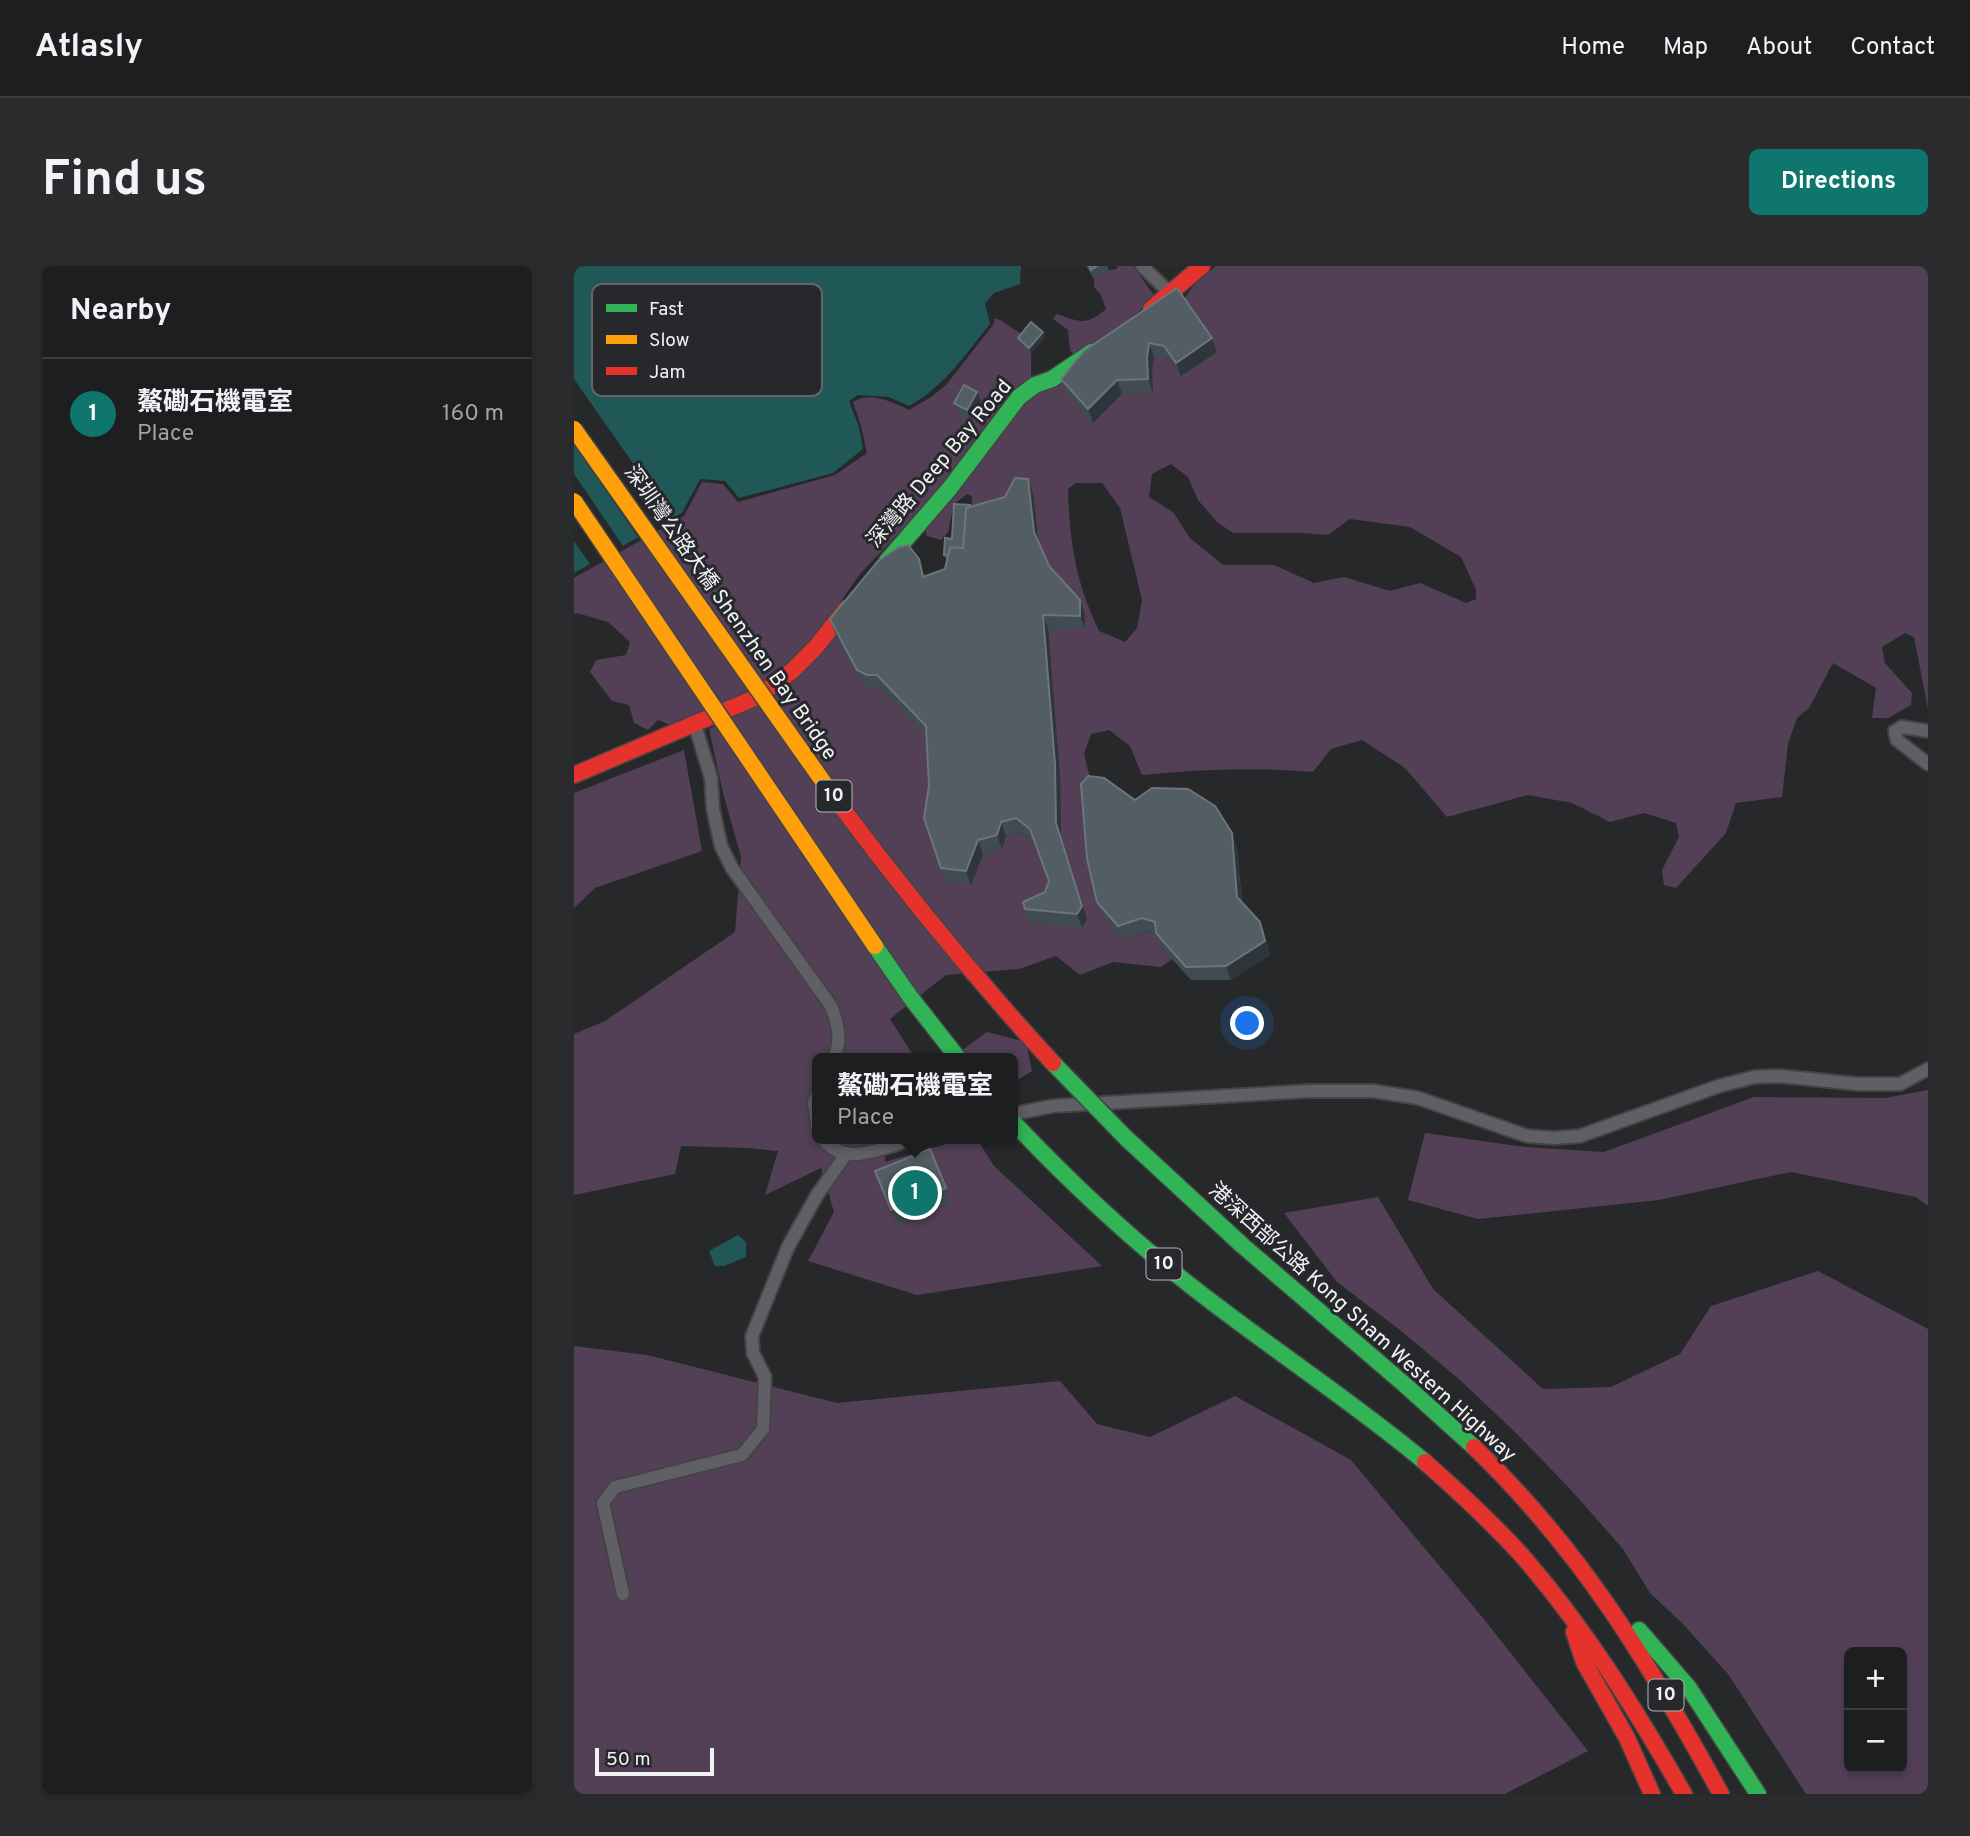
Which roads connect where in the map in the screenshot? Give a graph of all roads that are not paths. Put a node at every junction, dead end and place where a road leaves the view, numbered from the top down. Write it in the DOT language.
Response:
graph roads {
  1 [pos="1142,266"];
  2 [pos="1202,266"];
  3 [pos="1170,293"];
  4 [pos="1135,323"];
  5 [pos="1106,342"];
  6 [pos="574,429"];
  7 [pos="574,501"];
  8 [pos="878,570"];
  9 [pos="853,601"];
  10 [pos="695,725"];
  11 [pos="1928,731"];
  12 [pos="1928,764"];
  13 [pos="574,775"];
  14 [pos="836,1053"];
  15 [pos="954,1053"];
  16 [pos="1928,1069"];
  17 [pos="1018,1113"];
  18 [pos="1018,1127"];
  19 [pos="1126,1138"];
  20 [pos="827,1144"];
  21 [pos="899,1144"];
  22 [pos="848,1153"];
  23 [pos="624,1594"];
  24 [pos="1606,1598"];
  25 [pos="1566,1609"];
  26 [pos="1652,1794"];
  27 [pos="1684,1794"];
  28 [pos="1721,1794"];
  29 [pos="1758,1794"];
  1 -- 3 [label="street"];
  2 -- 3 [label="main road"];
  3 -- 4 [label="main road"];
  5 -- 8 [label="main road, 深灣路 Deep Bay Road"];
  6 -- 19 [label="main road, 深圳灣公路大橋 Shenzhen Bay Bridge / 10, bridge"];
  7 -- 15 [label="main road, 10, bridge"];
  9 -- 10 [label="main road"];
  10 -- 13 [label="main road"];
  10 -- 14 [label="street"];
  11 -- 12 [label="street"];
  16 -- 17 [label="street"];
  18 -- 25 [label="main road, 10"];
  19 -- 24 [label="main road, 港深西部公路 Kong Sham Western Highway / 10"];
  20 -- 22 [label="street"];
  21 -- 22 [label="street"];
  22 -- 23 [label="street"];
  24 -- 28 [label="main road, 港深西部公路 Kong Sham Western Highway / 10"];
  24 -- 29 [label="main road"];
  25 -- 26 [label="main road"];
  25 -- 27 [label="main road, 10"];
}
